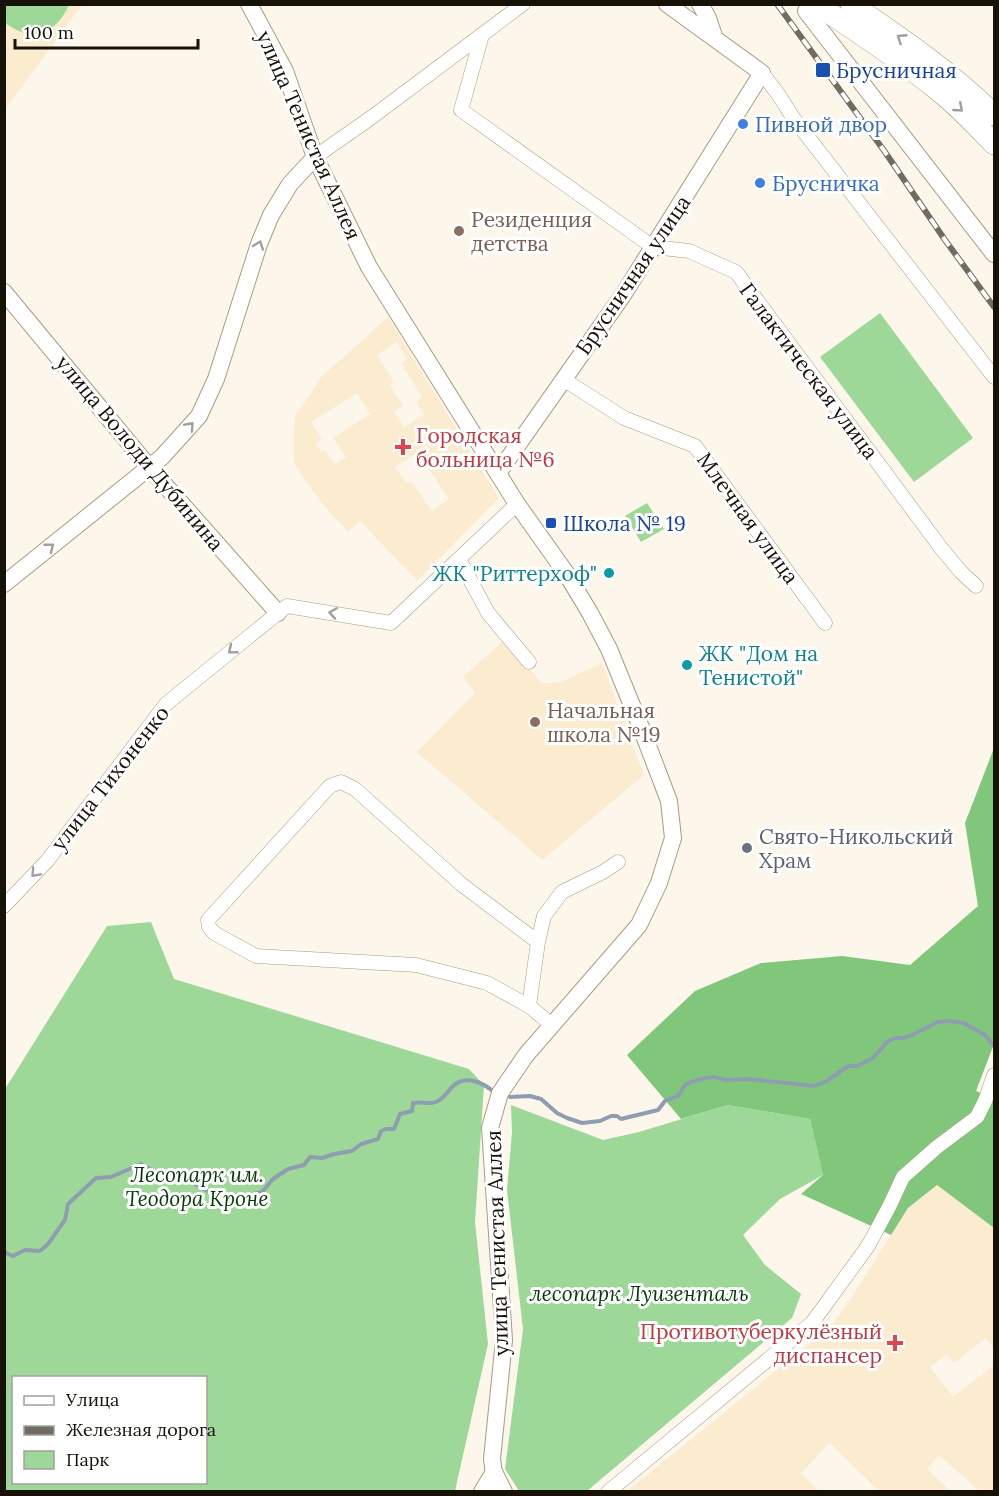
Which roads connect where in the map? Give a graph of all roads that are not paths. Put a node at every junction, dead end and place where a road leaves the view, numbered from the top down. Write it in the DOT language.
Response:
graph roads {
  1 [pos="249,4"];
  2 [pos="523,4"];
  3 [pos="667,4"];
  4 [pos="700,4"];
  5 [pos="850,4"];
  6 [pos="811,8"];
  7 [pos="482,35"];
  8 [pos="715,39"];
  9 [pos="762,73"];
  10 [pos="994,115"];
  11 [pos="994,144"];
  12 [pos="315,157"];
  13 [pos="653,247"];
  14 [pos="994,254"];
  15 [pos="4,292"];
  16 [pos="994,376"];
  17 [pos="563,379"];
  18 [pos="149,467"];
  19 [pos="498,473"];
  20 [pos="517,504"];
  21 [pos="459,559"];
  22 [pos="4,584"];
  23 [pos="976,586"];
  24 [pos="278,613"];
  25 [pos="825,623"];
  26 [pos="529,662"];
  27 [pos="618,862"];
  28 [pos="4,906"];
  29 [pos="538,942"];
  30 [pos="528,1006"];
  31 [pos="552,1025"];
  32 [pos="994,1075"];
  33 [pos="494,1474"];
  34 [pos="483,1491"];
  35 [pos="503,1491"];
  36 [pos="608,1491"];
  1 -- 12 [label="street, улица Тенистая Аллея"];
  2 -- 7 [label="street"];
  3 -- 8 [label="street"];
  4 -- 8 [label="street"];
  10 -- 5 [label="main road, one-way"];
  6 -- 11 [label="main road, one-way"];
  6 -- 14 [label="street"];
  7 -- 12 [label="street"];
  7 -- 13 [label="street, Галактическая улица"];
  8 -- 9 [label="street"];
  9 -- 13 [label="street, Брусничная улица"];
  9 -- 16 [label="street"];
  18 -- 12 [label="street, one-way"];
  12 -- 19 [label="street, улица Тенистая Аллея"];
  13 -- 17 [label="street, Брусничная улица"];
  13 -- 23 [label="street, Галактическая улица"];
  15 -- 18 [label="street, улица Володи Дубинина"];
  17 -- 19 [label="street, Брусничная улица"];
  17 -- 25 [label="street, Млечная улица"];
  22 -- 18 [label="street, one-way"];
  18 -- 24 [label="street, улица Володи Дубинина"];
  19 -- 20 [label="street, улица Тенистая Аллея"];
  20 -- 21 [label="street"];
  20 -- 31 [label="street, улица Тенистая Аллея"];
  21 -- 24 [label="street, one-way"];
  21 -- 26 [label="street"];
  24 -- 28 [label="street, улица Тихоненко, one-way"];
  27 -- 29 [label="street"];
  29 -- 30 [label="street"];
  29 -- 30 [label="street"];
  30 -- 31 [label="street"];
  31 -- 33 [label="street, улица Тенистая Аллея"];
  32 -- 36 [label="street"];
  33 -- 34 [label="main road"];
  33 -- 35 [label="main road, улица Тенистая Аллея"];
}
